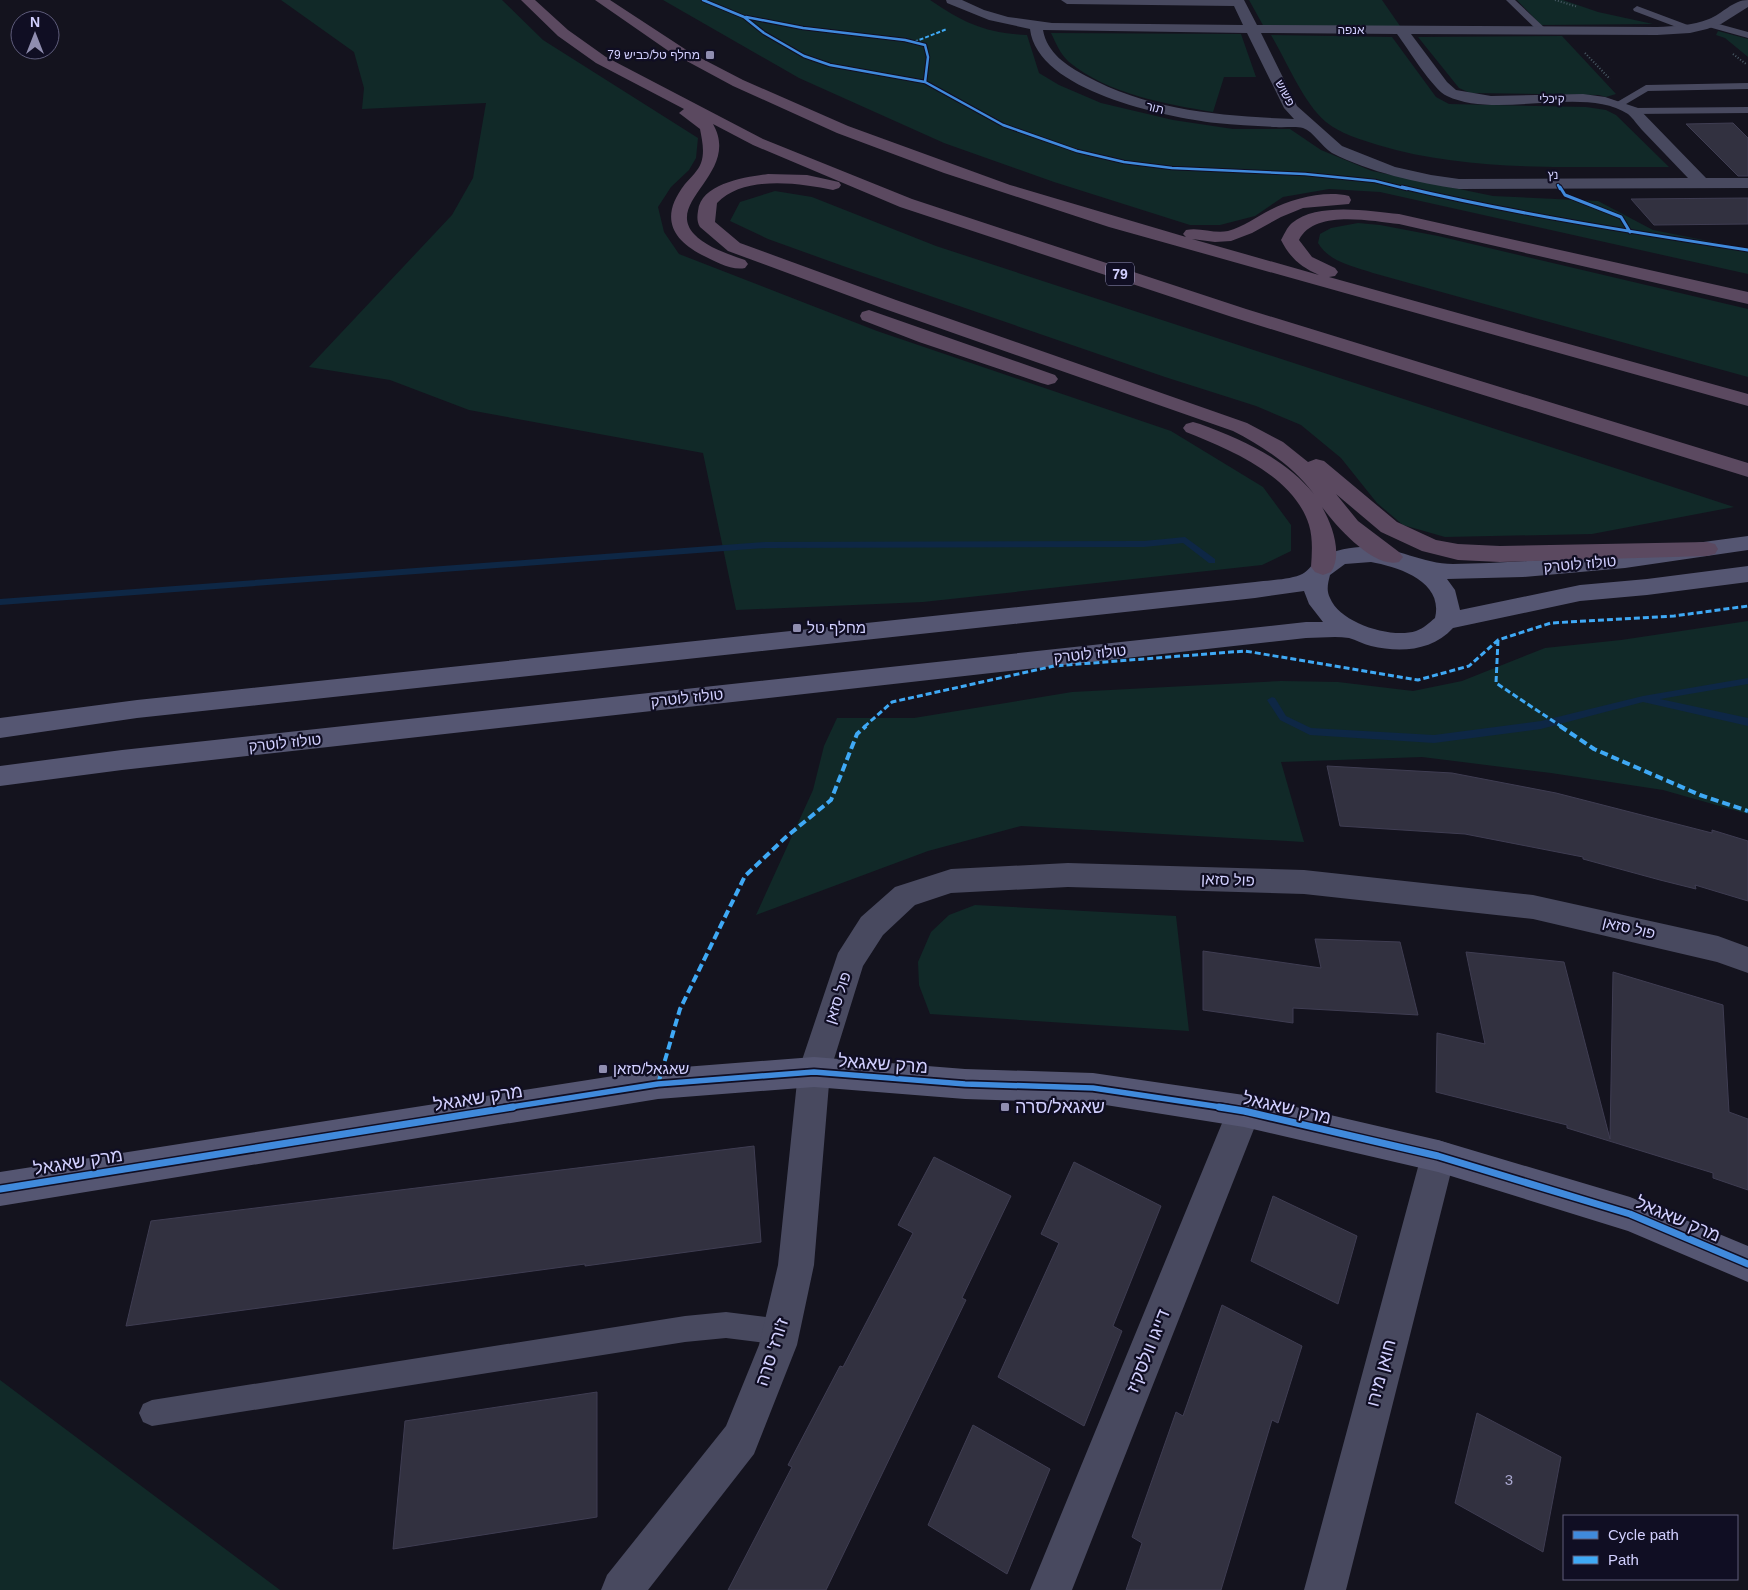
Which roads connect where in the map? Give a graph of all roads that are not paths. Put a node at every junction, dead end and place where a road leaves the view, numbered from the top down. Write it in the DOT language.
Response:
graph roads {
  1 [pos="526,0"];
  2 [pos="600,0"];
  3 [pos="952,0"];
  4 [pos="1067,0"];
  5 [pos="1088,0"];
  6 [pos="1510,0"];
  7 [pos="1239,1"];
  8 [pos="1748,1"];
  9 [pos="1636,9"];
  10 [pos="1708,24"];
  11 [pos="1036,26"];
  12 [pos="1690,29"];
  13 [pos="1253,30"];
  14 [pos="1401,30"];
  15 [pos="1543,31"];
  16 [pos="1747,34"];
  17 [pos="636,79"];
  18 [pos="1748,86"];
  19 [pos="1626,105"];
  20 [pos="1748,110"];
  21 [pos="1307,124"];
  22 [pos="1362,160"];
  23 [pos="1701,183"];
  24 [pos="1748,183"];
  25 [pos="906,203"];
  26 [pos="1114,223"];
  27 [pos="1748,287"];
  28 [pos="1748,298"];
  29 [pos="1628,368"];
  30 [pos="1748,400"];
  31 [pos="1240,427"];
  32 [pos="1748,470"];
  33 [pos="1748,544"];
  34 [pos="1707,549"];
  35 [pos="1402,561"];
  36 [pos="1320,572"];
  37 [pos="1748,574"];
  38 [pos="1446,621"];
  39 [pos="1374,638"];
  40 [pos="0,728"];
  41 [pos="0,776"];
  42 [pos="1748,960"];
  43 [pos="814,1072"];
  44 [pos="1244,1111"];
  45 [pos="1438,1156"];
  46 [pos="0,1189"];
  47 [pos="1748,1264"];
  48 [pos="781,1332"];
  49 [pos="152,1413"];
  50 [pos="622,1590"];
  51 [pos="1051,1590"];
  52 [pos="1325,1590"];
  1 -- 17 [label="highway, 79"];
  2 -- 26 [label="highway"];
  3 -- 11 [label="street, אנפה"];
  4 -- 5 [label="street"];
  5 -- 7 [label="street"];
  6 -- 15 [label="lane"];
  7 -- 13 [label="street, פשוש"];
  8 -- 10 [label="street, אנפה"];
  9 -- 12 [label="lane"];
  10 -- 12 [label="street, אנפה"];
  10 -- 16 [label="lane"];
  11 -- 13 [label="street, אנפה"];
  11 -- 21 [label="street, תור"];
  12 -- 15 [label="street, אנפה"];
  13 -- 14 [label="street, אנפה"];
  13 -- 21 [label="street, פשוש"];
  14 -- 15 [label="street, אנפה"];
  14 -- 19 [label="street, קיכלי"];
  17 -- 25 [label="highway, 79"];
  17 -- 36 [label="highway"];
  18 -- 19 [label="lane"];
  19 -- 20 [label="lane"];
  19 -- 23 [label="street"];
  21 -- 22 [label="street, פשוש"];
  22 -- 23 [label="street, נץ"];
  23 -- 24 [label="street, נץ"];
  25 -- 31 [label="highway"];
  25 -- 32 [label="highway, 79"];
  26 -- 27 [label="highway"];
  26 -- 29 [label="highway"];
  28 -- 29 [label="highway"];
  29 -- 30 [label="highway"];
  31 -- 34 [label="highway"];
  31 -- 35 [label="highway"];
  33 -- 34 [label="main road, טולוז לוטרק"];
  34 -- 35 [label="main road, טולוז לוטרק"];
  35 -- 36 [label="main road"];
  35 -- 38 [label="main road"];
  36 -- 39 [label="main road"];
  36 -- 40 [label="main road"];
  37 -- 38 [label="main road, טולוז לוטרק"];
  38 -- 39 [label="main road"];
  39 -- 41 [label="main road, טולוז לוטרק"];
  42 -- 43 [label="street, פול סזאן"];
  43 -- 44 [label="main road, מרק שאגאל"];
  43 -- 46 [label="main road, מרק שאגאל"];
  43 -- 48 [label="street, ז'ורז' סרה"];
  44 -- 45 [label="main road, מרק שאגאל"];
  44 -- 51 [label="street, דייגו וולסקיז"];
  45 -- 47 [label="main road, מרק שאגאל"];
  45 -- 52 [label="street, חואן מירו"];
  48 -- 49 [label="lane"];
  48 -- 50 [label="street, ז'ורז' סרה"];
}
